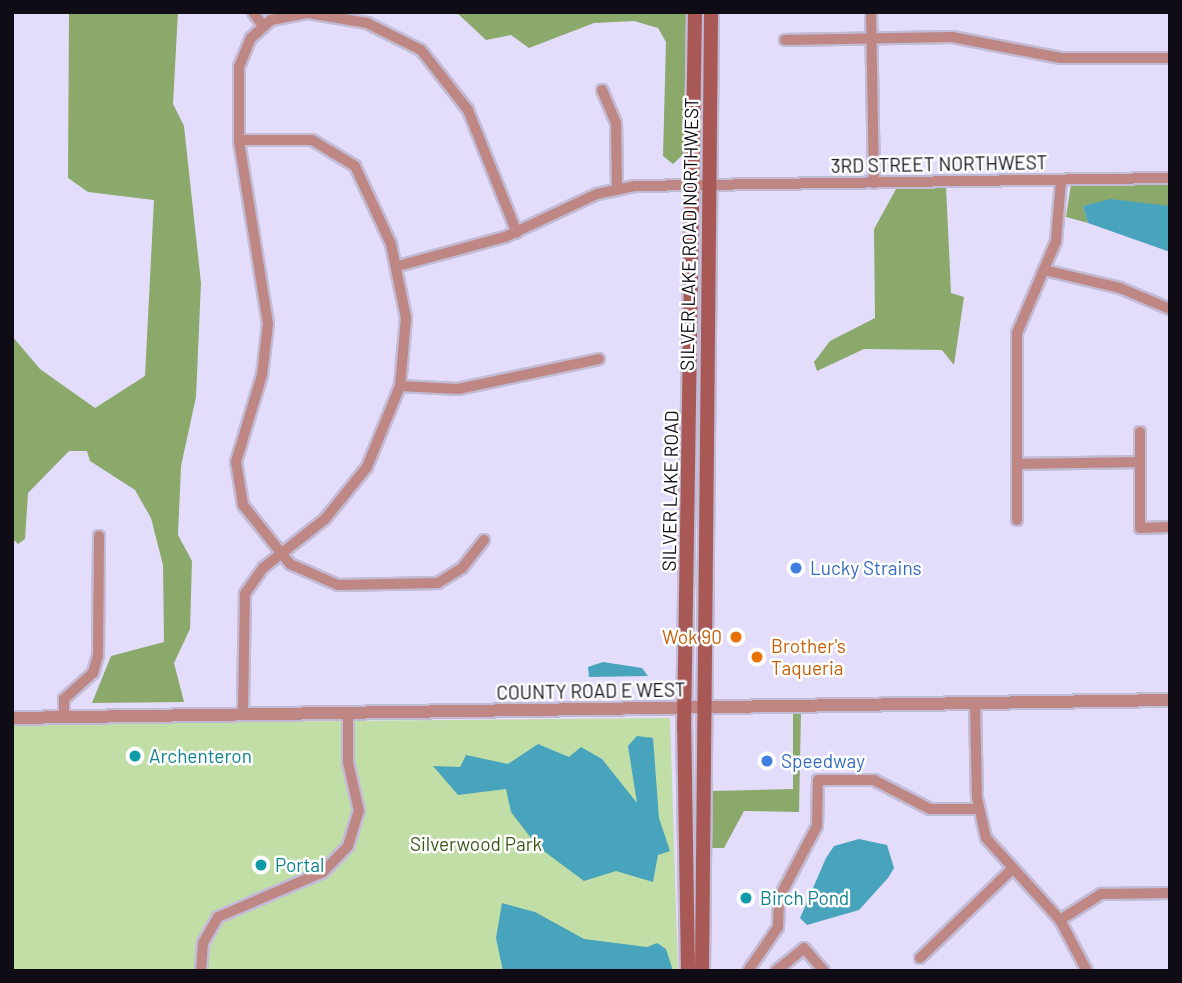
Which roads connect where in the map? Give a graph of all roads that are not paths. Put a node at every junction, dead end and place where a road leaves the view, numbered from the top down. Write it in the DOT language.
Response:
graph roads {
  1 [pos="253,12"];
  2 [pos="695,12"];
  3 [pos="711,12"];
  4 [pos="871,12"];
  5 [pos="312,13"];
  6 [pos="264,26"];
  7 [pos="871,38"];
  8 [pos="785,40"];
  9 [pos="1170,58"];
  10 [pos="602,90"];
  11 [pos="239,140"];
  12 [pos="1170,178"];
  13 [pos="1061,180"];
  14 [pos="874,183"];
  15 [pos="702,185"];
  16 [pos="617,188"];
  17 [pos="517,233"];
  18 [pos="398,266"];
  19 [pos="1044,270"];
  20 [pos="1170,309"];
  21 [pos="599,359"];
  22 [pos="400,386"];
  23 [pos="1140,432"];
  24 [pos="1140,462"];
  25 [pos="1017,464"];
  26 [pos="1017,520"];
  27 [pos="1170,527"];
  28 [pos="99,536"];
  29 [pos="484,540"];
  30 [pos="281,554"];
  31 [pos="1170,700"];
  32 [pos="975,703"];
  33 [pos="685,709"];
  34 [pos="701,709"];
  35 [pos="348,712"];
  36 [pos="243,714"];
  37 [pos="12,718"];
  38 [pos="64,719"];
  39 [pos="978,809"];
  40 [pos="1010,871"];
  41 [pos="1170,893"];
  42 [pos="1060,920"];
  43 [pos="920,958"];
  44 [pos="1084,970"];
  45 [pos="201,971"];
  46 [pos="688,971"];
  47 [pos="702,971"];
  48 [pos="748,971"];
  49 [pos="776,971"];
  50 [pos="824,971"];
  1 -- 6 [label="street"];
  2 -- 15 [label="main road, SILVER LAKE ROAD"];
  3 -- 15 [label="main road, SILVER LAKE ROAD NORTHWEST"];
  4 -- 7 [label="street"];
  5 -- 6 [label="street"];
  5 -- 17 [label="street"];
  6 -- 11 [label="street"];
  7 -- 8 [label="street"];
  7 -- 9 [label="street"];
  7 -- 14 [label="street"];
  10 -- 16 [label="street"];
  11 -- 18 [label="street"];
  11 -- 30 [label="street"];
  12 -- 13 [label="street, 3RD STREET NORTHWEST"];
  13 -- 14 [label="street, 3RD STREET NORTHWEST"];
  13 -- 19 [label="street"];
  14 -- 15 [label="street, 3RD STREET NORTHWEST"];
  15 -- 16 [label="street, 3RD STREET NORTHWEST"];
  15 -- 33 [label="main road, SILVER LAKE ROAD"];
  15 -- 34 [label="main road, SILVER LAKE ROAD NORTHWEST"];
  16 -- 17 [label="street"];
  17 -- 18 [label="street"];
  18 -- 22 [label="street"];
  19 -- 20 [label="street"];
  19 -- 25 [label="street"];
  21 -- 22 [label="street"];
  22 -- 30 [label="street"];
  23 -- 24 [label="street"];
  24 -- 25 [label="street"];
  24 -- 27 [label="street"];
  25 -- 26 [label="street"];
  28 -- 38 [label="street"];
  29 -- 30 [label="street"];
  30 -- 36 [label="street"];
  31 -- 32 [label="street, COUNTY ROAD E WEST"];
  32 -- 34 [label="street, COUNTY ROAD E WEST"];
  32 -- 39 [label="street"];
  33 -- 34 [label="street, COUNTY ROAD E WEST"];
  33 -- 35 [label="street, COUNTY ROAD E WEST"];
  33 -- 46 [label="main road, SILVER LAKE ROAD"];
  34 -- 47 [label="main road, SILVER LAKE ROAD NORTHWEST"];
  35 -- 36 [label="street, COUNTY ROAD E WEST"];
  35 -- 45 [label="street"];
  36 -- 38 [label="street, COUNTY ROAD E WEST"];
  37 -- 38 [label="street, COUNTY ROAD E WEST"];
  39 -- 40 [label="street"];
  39 -- 48 [label="street"];
  40 -- 42 [label="street"];
  40 -- 43 [label="street"];
  41 -- 42 [label="street"];
  42 -- 44 [label="street"];
  49 -- 50 [label="street"];
}
